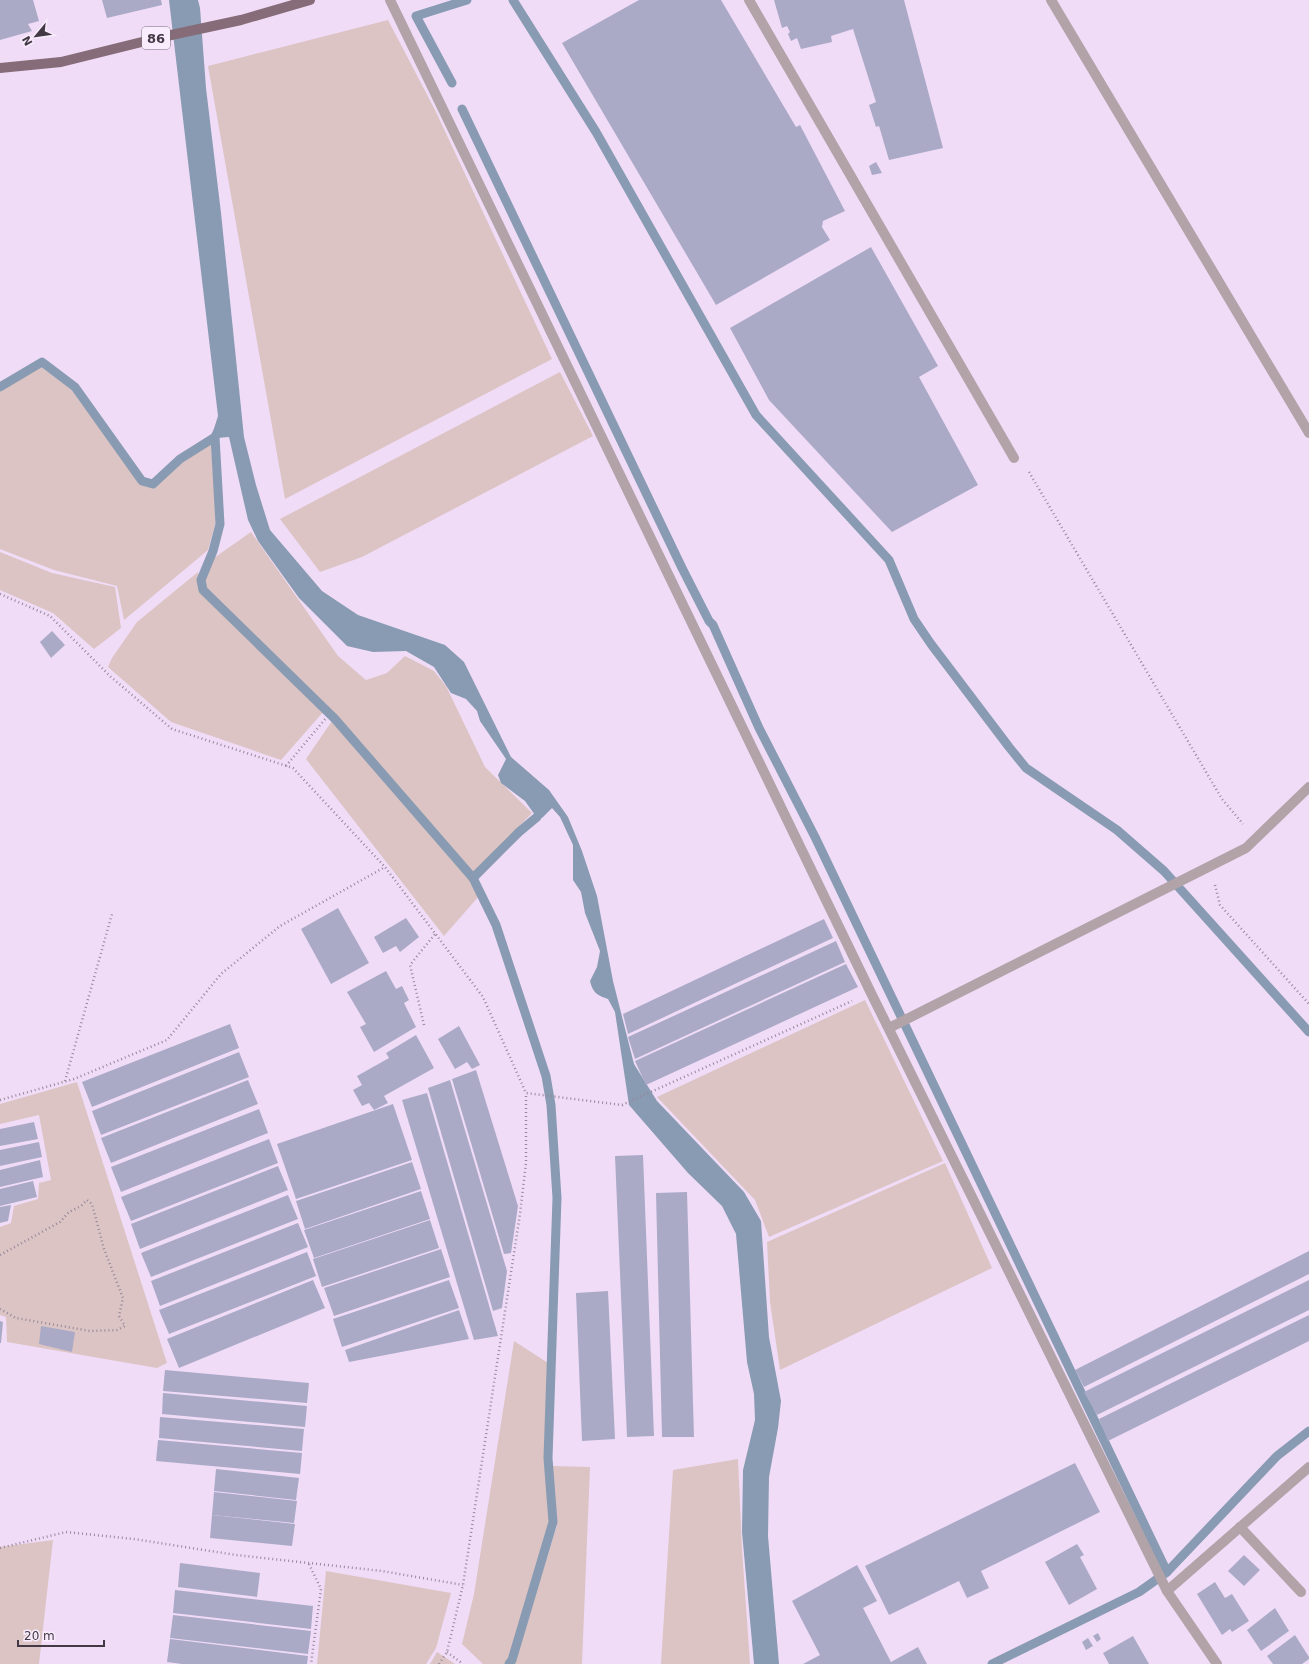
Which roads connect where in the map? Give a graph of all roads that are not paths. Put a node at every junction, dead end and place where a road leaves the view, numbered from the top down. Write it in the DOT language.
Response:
graph roads {
  1 [pos="310,0"];
  2 [pos="390,0"];
  3 [pos="749,0"];
  4 [pos="1051,0"];
  5 [pos="0,68"];
  6 [pos="1309,433"];
  7 [pos="1014,458"];
  8 [pos="1309,787"];
  9 [pos="889,1028"];
  10 [pos="1309,1467"];
  11 [pos="1240,1527"];
  12 [pos="1167,1590"];
  13 [pos="1301,1592"];
  14 [pos="1217,1664"];
  1 -- 5 [label="main road, 86"];
  2 -- 9 [label="street"];
  3 -- 7 [label="street"];
  4 -- 6 [label="street"];
  8 -- 9 [label="street"];
  9 -- 12 [label="street"];
  10 -- 11 [label="street"];
  11 -- 12 [label="street"];
  11 -- 13 [label="street"];
  12 -- 14 [label="street"];
}
